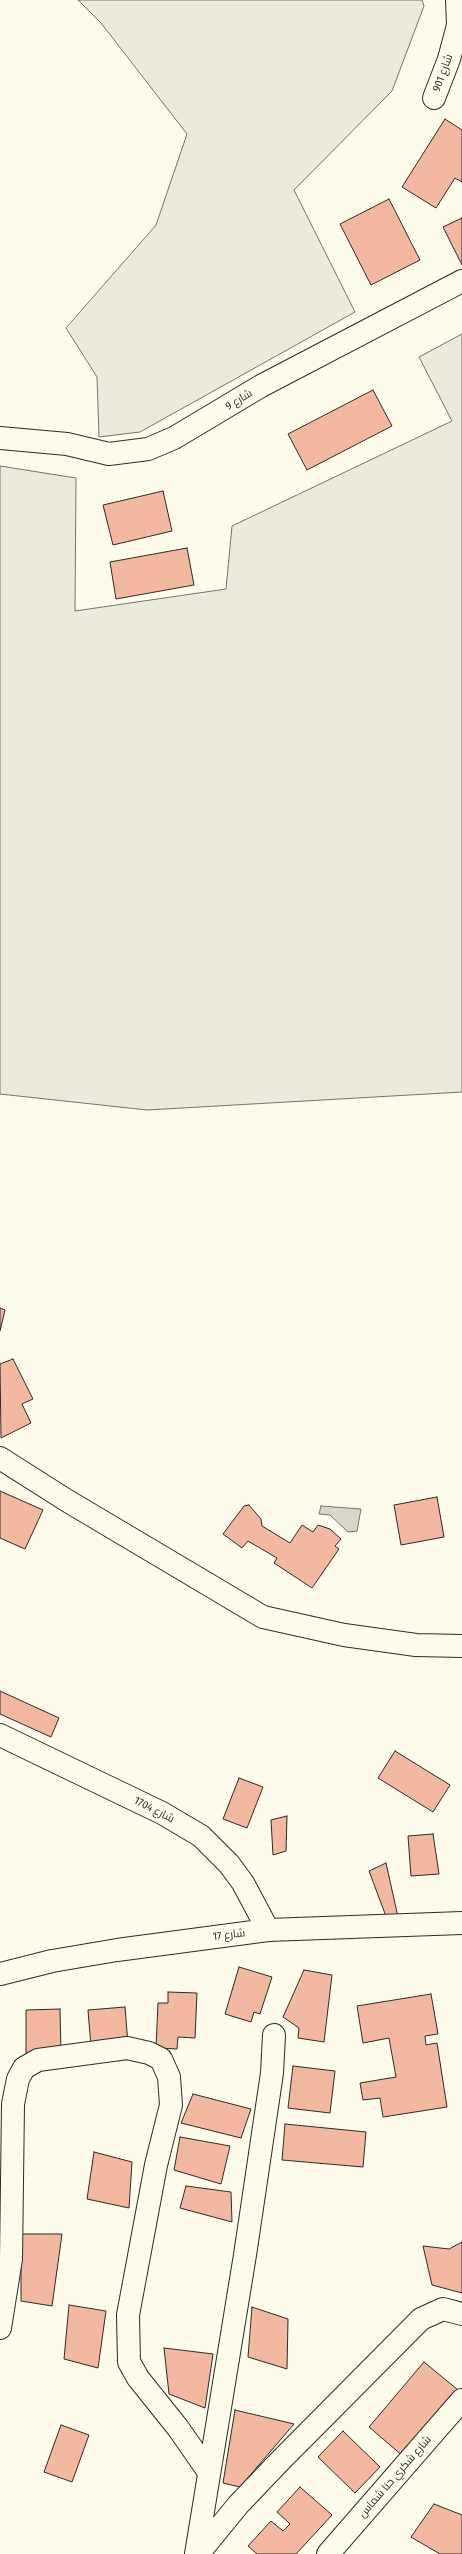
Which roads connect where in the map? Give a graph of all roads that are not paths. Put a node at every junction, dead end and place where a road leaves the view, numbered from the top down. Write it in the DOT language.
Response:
graph roads {
  1 [pos="457,0"];
  2 [pos="434,98"];
  3 [pos="462,281"];
  4 [pos="0,438"];
  5 [pos="0,1458"];
  6 [pos="462,1646"];
  7 [pos="0,1735"];
  8 [pos="462,1923"];
  9 [pos="268,1930"];
  10 [pos="0,1974"];
  11 [pos="274,2035"];
  12 [pos="462,2314"];
  13 [pos="0,2328"];
  14 [pos="462,2400"];
  15 [pos="208,2472"];
  16 [pos="197,2554"];
  17 [pos="328,2554"];
  1 -- 2 [label="street, شارع 901"];
  3 -- 4 [label="street, شارع 9"];
  5 -- 6 [label="street"];
  7 -- 9 [label="street, شارع 1704"];
  8 -- 9 [label="street, شارع 17"];
  9 -- 10 [label="street, شارع 17"];
  11 -- 15 [label="street"];
  12 -- 16 [label="street"];
  13 -- 15 [label="street"];
  14 -- 17 [label="street, شارع شكري حنا شماس"];
  15 -- 16 [label="street"];
}
